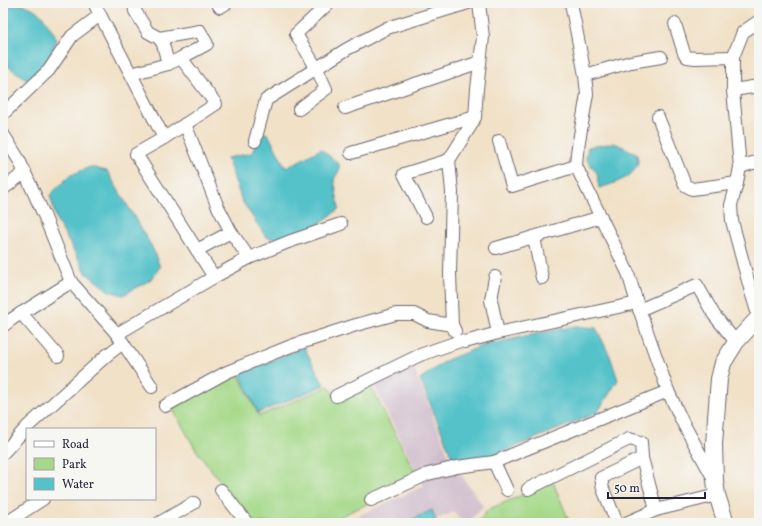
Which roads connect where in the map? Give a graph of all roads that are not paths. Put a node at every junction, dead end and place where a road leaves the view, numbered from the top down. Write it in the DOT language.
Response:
graph roads {
  1 [pos="96,3"];
  2 [pos="134,3"];
  3 [pos="217,3"];
  4 [pos="227,3"];
  5 [pos="329,3"];
  6 [pos="468,3"];
  7 [pos="479,3"];
  8 [pos="571,3"];
  9 [pos="100,15"];
  10 [pos="759,21"];
  11 [pos="675,24"];
  12 [pos="159,38"];
  13 [pos="661,57"];
  14 [pos="733,57"];
  15 [pos="181,58"];
  16 [pos="480,62"];
  17 [pos="168,64"];
  18 [pos="316,70"];
  19 [pos="131,74"];
  20 [pos="585,75"];
  21 [pos="759,86"];
  22 [pos="733,90"];
  23 [pos="345,108"];
  24 [pos="299,109"];
  25 [pos="3,114"];
  26 [pos="475,117"];
  27 [pos="658,117"];
  28 [pos="185,124"];
  29 [pos="3,134"];
  30 [pos="164,138"];
  31 [pos="500,141"];
  32 [pos="255,142"];
  33 [pos="351,153"];
  34 [pos="449,160"];
  35 [pos="759,161"];
  36 [pos="576,166"];
  37 [pos="740,167"];
  38 [pos="25,172"];
  39 [pos="737,183"];
  40 [pos="3,189"];
  41 [pos="426,216"];
  42 [pos="602,217"];
  43 [pos="341,224"];
  44 [pos="231,232"];
  45 [pos="534,237"];
  46 [pos="496,248"];
  47 [pos="197,250"];
  48 [pos="250,258"];
  49 [pos="214,276"];
  50 [pos="495,277"];
  51 [pos="542,278"];
  52 [pos="71,282"];
  53 [pos="638,307"];
  54 [pos="21,313"];
  55 [pos="5,322"];
  56 [pos="757,323"];
  57 [pos="452,325"];
  58 [pos="498,333"];
  59 [pos="120,338"];
  60 [pos="460,341"];
  61 [pos="736,342"];
  62 [pos="58,356"];
  63 [pos="152,387"];
  64 [pos="668,390"];
  65 [pos="336,396"];
  66 [pos="164,406"];
  67 [pos="26,428"];
  68 [pos="26,428"];
  69 [pos="3,453"];
  70 [pos="642,458"];
  71 [pos="494,462"];
  72 [pos="716,488"];
  73 [pos="528,489"];
  74 [pos="221,490"];
  75 [pos="507,490"];
  76 [pos="41,500"];
  77 [pos="371,500"];
  78 [pos="194,503"];
  79 [pos="656,510"];
  80 [pos="6,523"];
  81 [pos="160,523"];
  82 [pos="247,523"];
  83 [pos="617,523"];
  84 [pos="626,523"];
  85 [pos="726,523"];
  1 -- 9 [label="street"];
  2 -- 12 [label="street"];
  3 -- 4 [label="street"];
  5 -- 18 [label="street"];
  6 -- 18 [label="street"];
  7 -- 16 [label="street"];
  8 -- 20 [label="street"];
  9 -- 19 [label="street"];
  9 -- 25 [label="street"];
  10 -- 14 [label="street"];
  11 -- 14 [label="street"];
  12 -- 15 [label="street"];
  12 -- 17 [label="street"];
  13 -- 20 [label="street"];
  14 -- 22 [label="street"];
  15 -- 17 [label="street"];
  15 -- 28 [label="street"];
  16 -- 23 [label="street"];
  16 -- 26 [label="street"];
  17 -- 19 [label="street"];
  18 -- 24 [label="street"];
  18 -- 32 [label="street"];
  19 -- 30 [label="street"];
  20 -- 36 [label="street"];
  21 -- 22 [label="street"];
  22 -- 37 [label="street"];
  26 -- 33 [label="street"];
  26 -- 34 [label="street"];
  27 -- 39 [label="street"];
  28 -- 30 [label="street"];
  28 -- 44 [label="street"];
  29 -- 38 [label="street"];
  30 -- 47 [label="street"];
  31 -- 36 [label="street"];
  34 -- 41 [label="street"];
  34 -- 57 [label="street"];
  35 -- 37 [label="street"];
  36 -- 42 [label="street"];
  37 -- 39 [label="street"];
  38 -- 40 [label="street"];
  38 -- 52 [label="street"];
  39 -- 56 [label="street"];
  42 -- 45 [label="street"];
  42 -- 53 [label="street"];
  43 -- 48 [label="street"];
  44 -- 47 [label="street"];
  44 -- 48 [label="street"];
  45 -- 46 [label="street"];
  45 -- 51 [label="street"];
  47 -- 49 [label="street"];
  48 -- 49 [label="street"];
  49 -- 59 [label="street"];
  50 -- 58 [label="street"];
  52 -- 54 [label="street"];
  52 -- 59 [label="street"];
  53 -- 58 [label="street"];
  53 -- 61 [label="street"];
  53 -- 64 [label="street"];
  54 -- 55 [label="street"];
  54 -- 62 [label="street"];
  56 -- 61 [label="main road"];
  57 -- 60 [label="street"];
  57 -- 66 [label="street"];
  58 -- 60 [label="street"];
  59 -- 63 [label="street"];
  59 -- 68 [label="street"];
  60 -- 65 [label="street"];
  61 -- 72 [label="main road"];
  64 -- 71 [label="street"];
  64 -- 72 [label="street"];
  67 -- 69 [label="street"];
  70 -- 73 [label="street"];
  70 -- 79 [label="street"];
  70 -- 83 [label="street"];
  71 -- 75 [label="street"];
  71 -- 77 [label="street"];
  72 -- 79 [label="street"];
  72 -- 85 [label="main road"];
  74 -- 82 [label="street"];
  76 -- 80 [label="street"];
  78 -- 81 [label="street"];
  79 -- 84 [label="street"];
}
